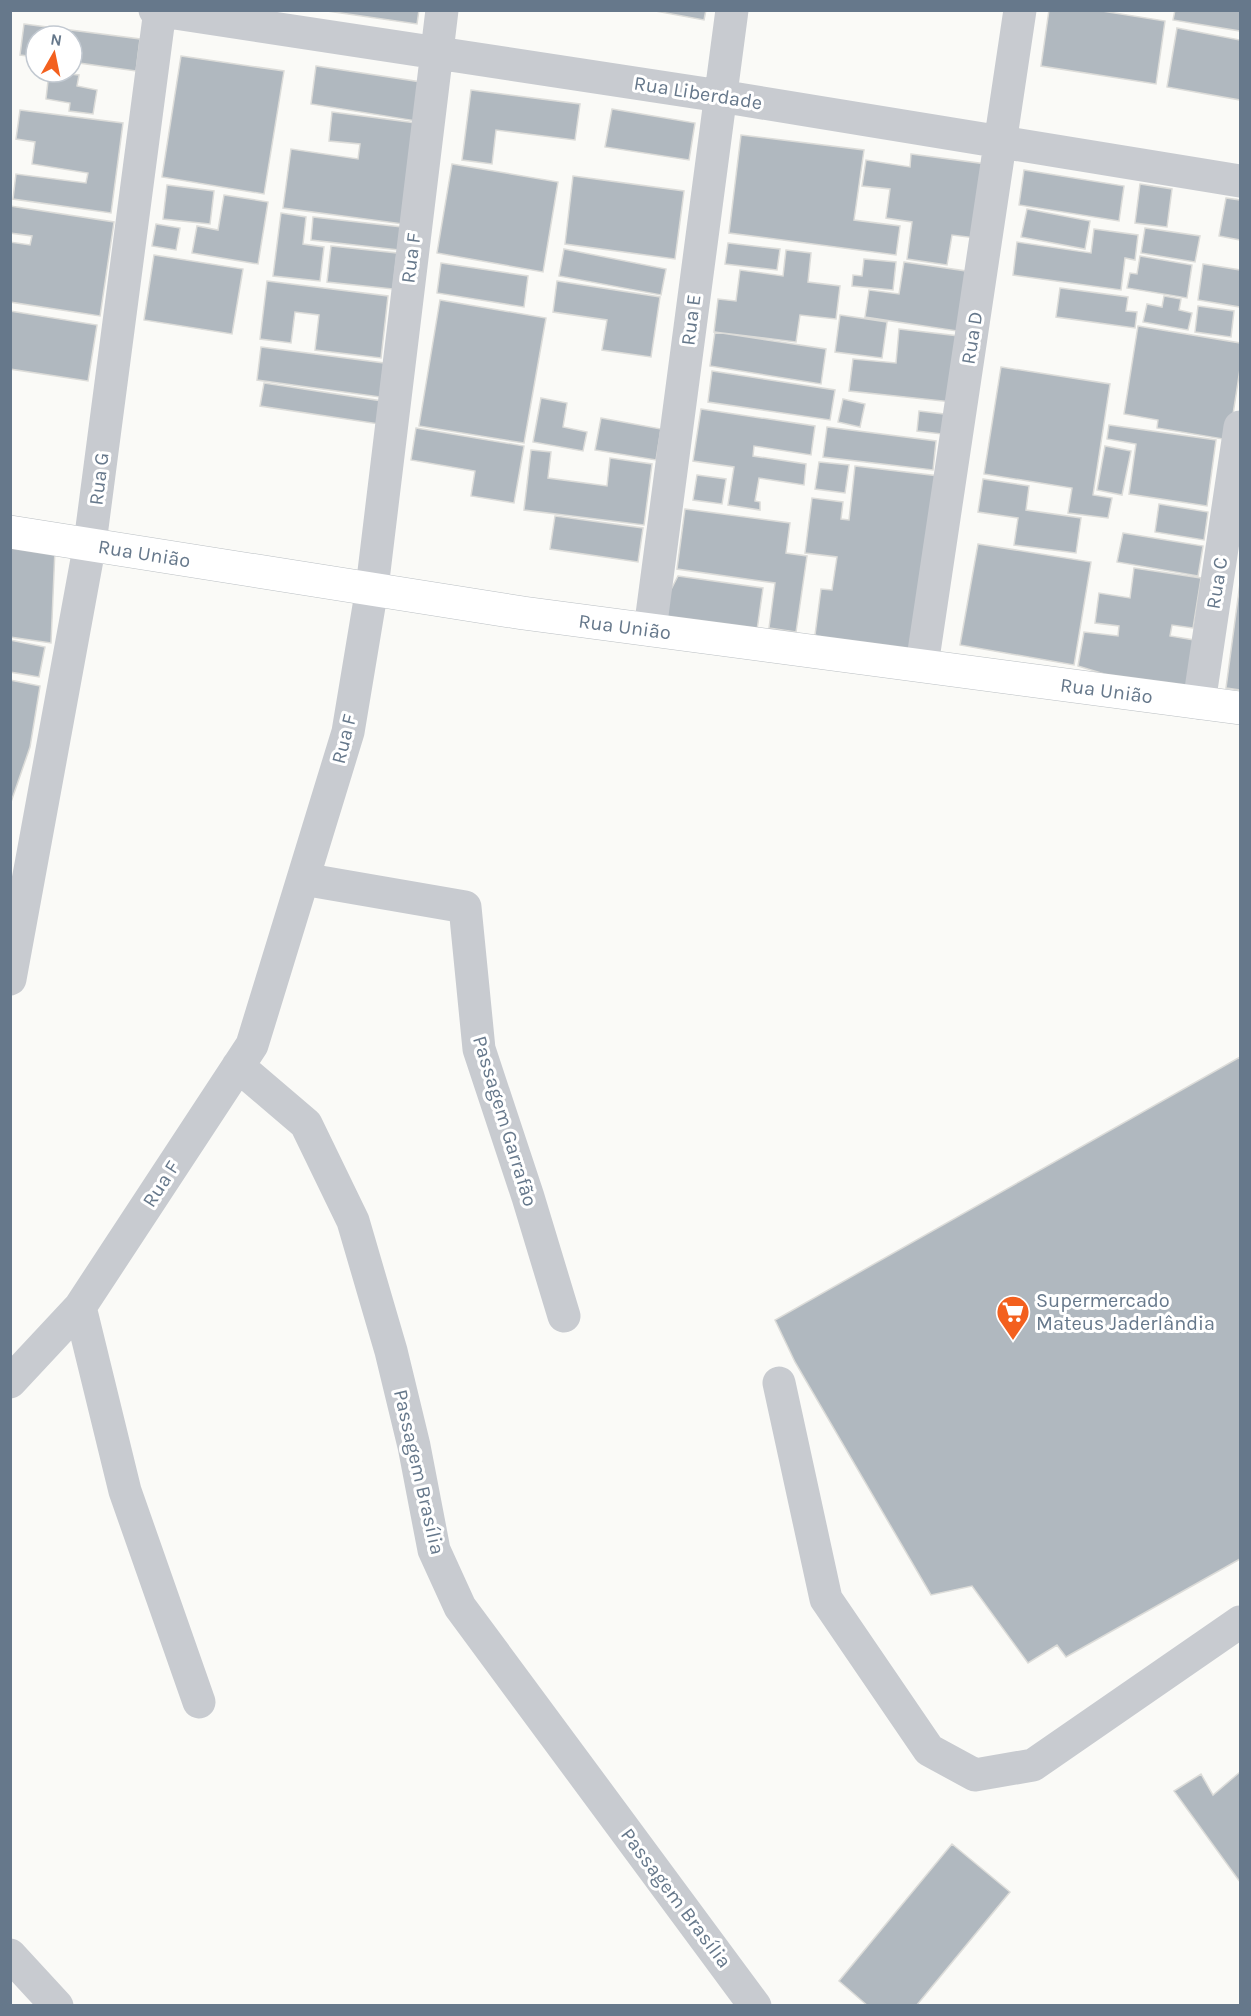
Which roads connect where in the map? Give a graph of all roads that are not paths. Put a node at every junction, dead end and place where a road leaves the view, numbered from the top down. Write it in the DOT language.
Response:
graph roads {
  1 [pos="155,10"];
  2 [pos="442,10"];
  3 [pos="732,10"];
  4 [pos="1020,10"];
  5 [pos="160,11"];
  6 [pos="435,53"];
  7 [pos="720,96"];
  8 [pos="1002,142"];
  9 [pos="1240,181"];
  10 [pos="1240,427"];
  11 [pos="10,532"];
  12 [pos="90,543"];
  13 [pos="372,588"];
  14 [pos="650,630"];
  15 [pos="922,665"];
  16 [pos="1199,704"];
  17 [pos="1240,708"];
  18 [pos="303,879"];
  19 [pos="10,979"];
  20 [pos="238,1066"];
  21 [pos="80,1307"];
  22 [pos="564,1316"];
  23 [pos="10,1382"];
  24 [pos="779,1383"];
  25 [pos="1240,1622"];
  26 [pos="198,1702"];
  27 [pos="10,1955"];
  28 [pos="57,2006"];
  29 [pos="756,2006"];
  1 -- 5 [label="street, Rua Liberdade"];
  2 -- 6 [label="street, Rua F"];
  3 -- 7 [label="street, Rua E"];
  4 -- 8 [label="street, Rua D"];
  5 -- 6 [label="street, Rua Liberdade"];
  5 -- 12 [label="street, Rua G"];
  6 -- 7 [label="street, Rua Liberdade"];
  6 -- 13 [label="street, Rua F"];
  7 -- 8 [label="street, Rua Liberdade"];
  7 -- 14 [label="street, Rua E"];
  8 -- 9 [label="street, Rua Liberdade"];
  8 -- 15 [label="street, Rua D"];
  10 -- 16 [label="street, Rua C"];
  11 -- 12 [label="main road, Rua União"];
  12 -- 13 [label="main road, Rua União"];
  12 -- 19 [label="street, Rua G"];
  13 -- 14 [label="main road, Rua União"];
  13 -- 18 [label="street, Rua F"];
  14 -- 15 [label="main road, Rua União"];
  15 -- 16 [label="main road, Rua União"];
  16 -- 17 [label="main road, Rua União"];
  18 -- 20 [label="street, Rua F"];
  18 -- 22 [label="street, Passagem Garrafão"];
  20 -- 21 [label="street, Rua F"];
  20 -- 29 [label="street, Passagem Brasília"];
  21 -- 23 [label="street, Rua F"];
  21 -- 26 [label="street"];
  24 -- 25 [label="street"];
  27 -- 28 [label="street"];
}
